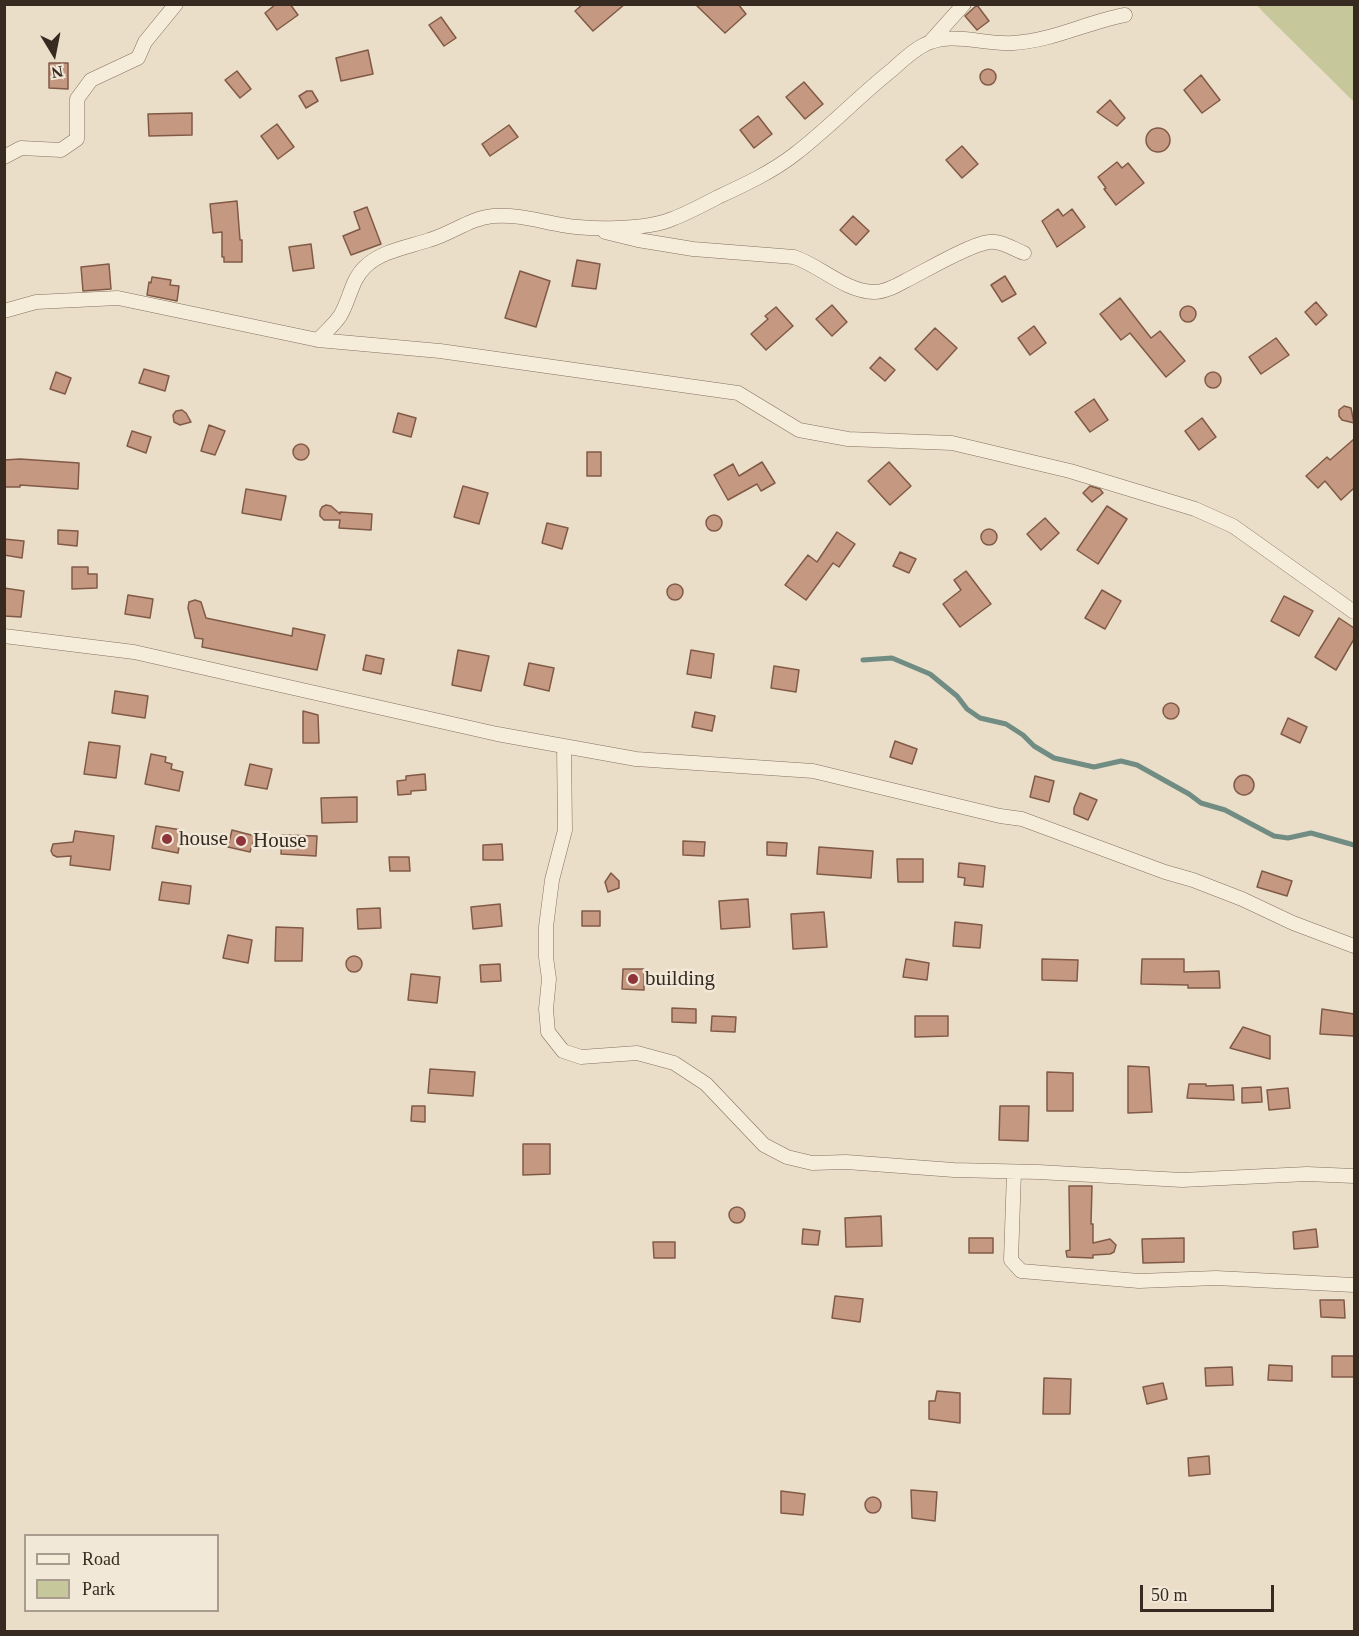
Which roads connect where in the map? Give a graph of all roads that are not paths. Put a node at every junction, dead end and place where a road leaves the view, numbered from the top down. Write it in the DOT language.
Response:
graph roads {
  1 [pos="176,4"];
  2 [pos="964,4"];
  3 [pos="1125,15"];
  4 [pos="931,42"];
  5 [pos="4,157"];
  6 [pos="593,228"];
  7 [pos="1024,253"];
  8 [pos="4,311"];
  9 [pos="318,340"];
  10 [pos="1354,612"];
  11 [pos="4,636"];
  12 [pos="564,746"];
  13 [pos="1354,946"];
  14 [pos="1014,1172"];
  15 [pos="1354,1176"];
  16 [pos="1354,1285"];
  1 -- 5 [label="street"];
  2 -- 4 [label="street"];
  3 -- 4 [label="street"];
  4 -- 6 [label="street"];
  6 -- 7 [label="street"];
  6 -- 9 [label="street"];
  8 -- 9 [label="street"];
  9 -- 10 [label="street"];
  11 -- 12 [label="street"];
  12 -- 13 [label="street"];
  12 -- 14 [label="street"];
  14 -- 15 [label="street"];
  14 -- 16 [label="street"];
}
